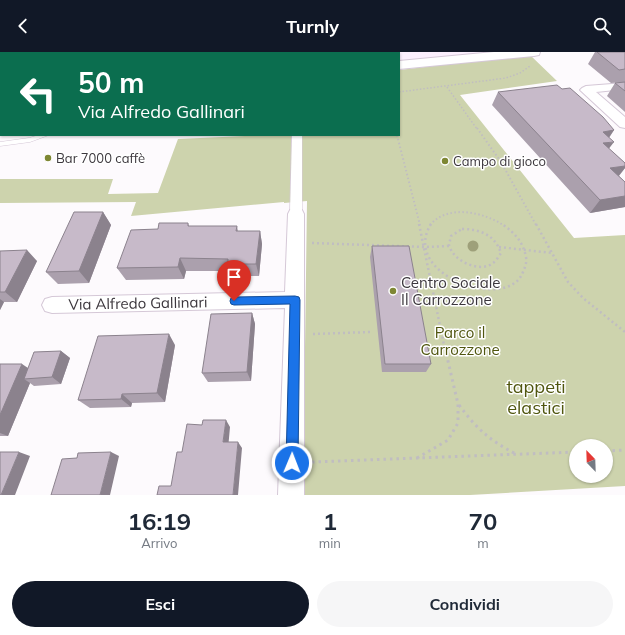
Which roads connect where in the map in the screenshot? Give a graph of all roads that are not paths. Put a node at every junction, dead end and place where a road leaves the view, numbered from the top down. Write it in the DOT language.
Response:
graph roads {
  1 [pos="534,57"];
  2 [pos="400,64"];
  3 [pos="625,86"];
  4 [pos="625,124"];
  5 [pos="43,136"];
  6 [pos="297,136"];
  7 [pos="0,144"];
  8 [pos="296,214"];
  9 [pos="295,300"];
  10 [pos="52,305"];
  11 [pos="291,495"];
  1 -- 2 [label="main road"];
  3 -- 4 [label="street"];
  5 -- 7 [label="lane"];
  6 -- 8 [label="street"];
  8 -- 9 [label="street"];
  9 -- 10 [label="street, Via Alfredo Gallinari"];
  9 -- 11 [label="street"];
}
